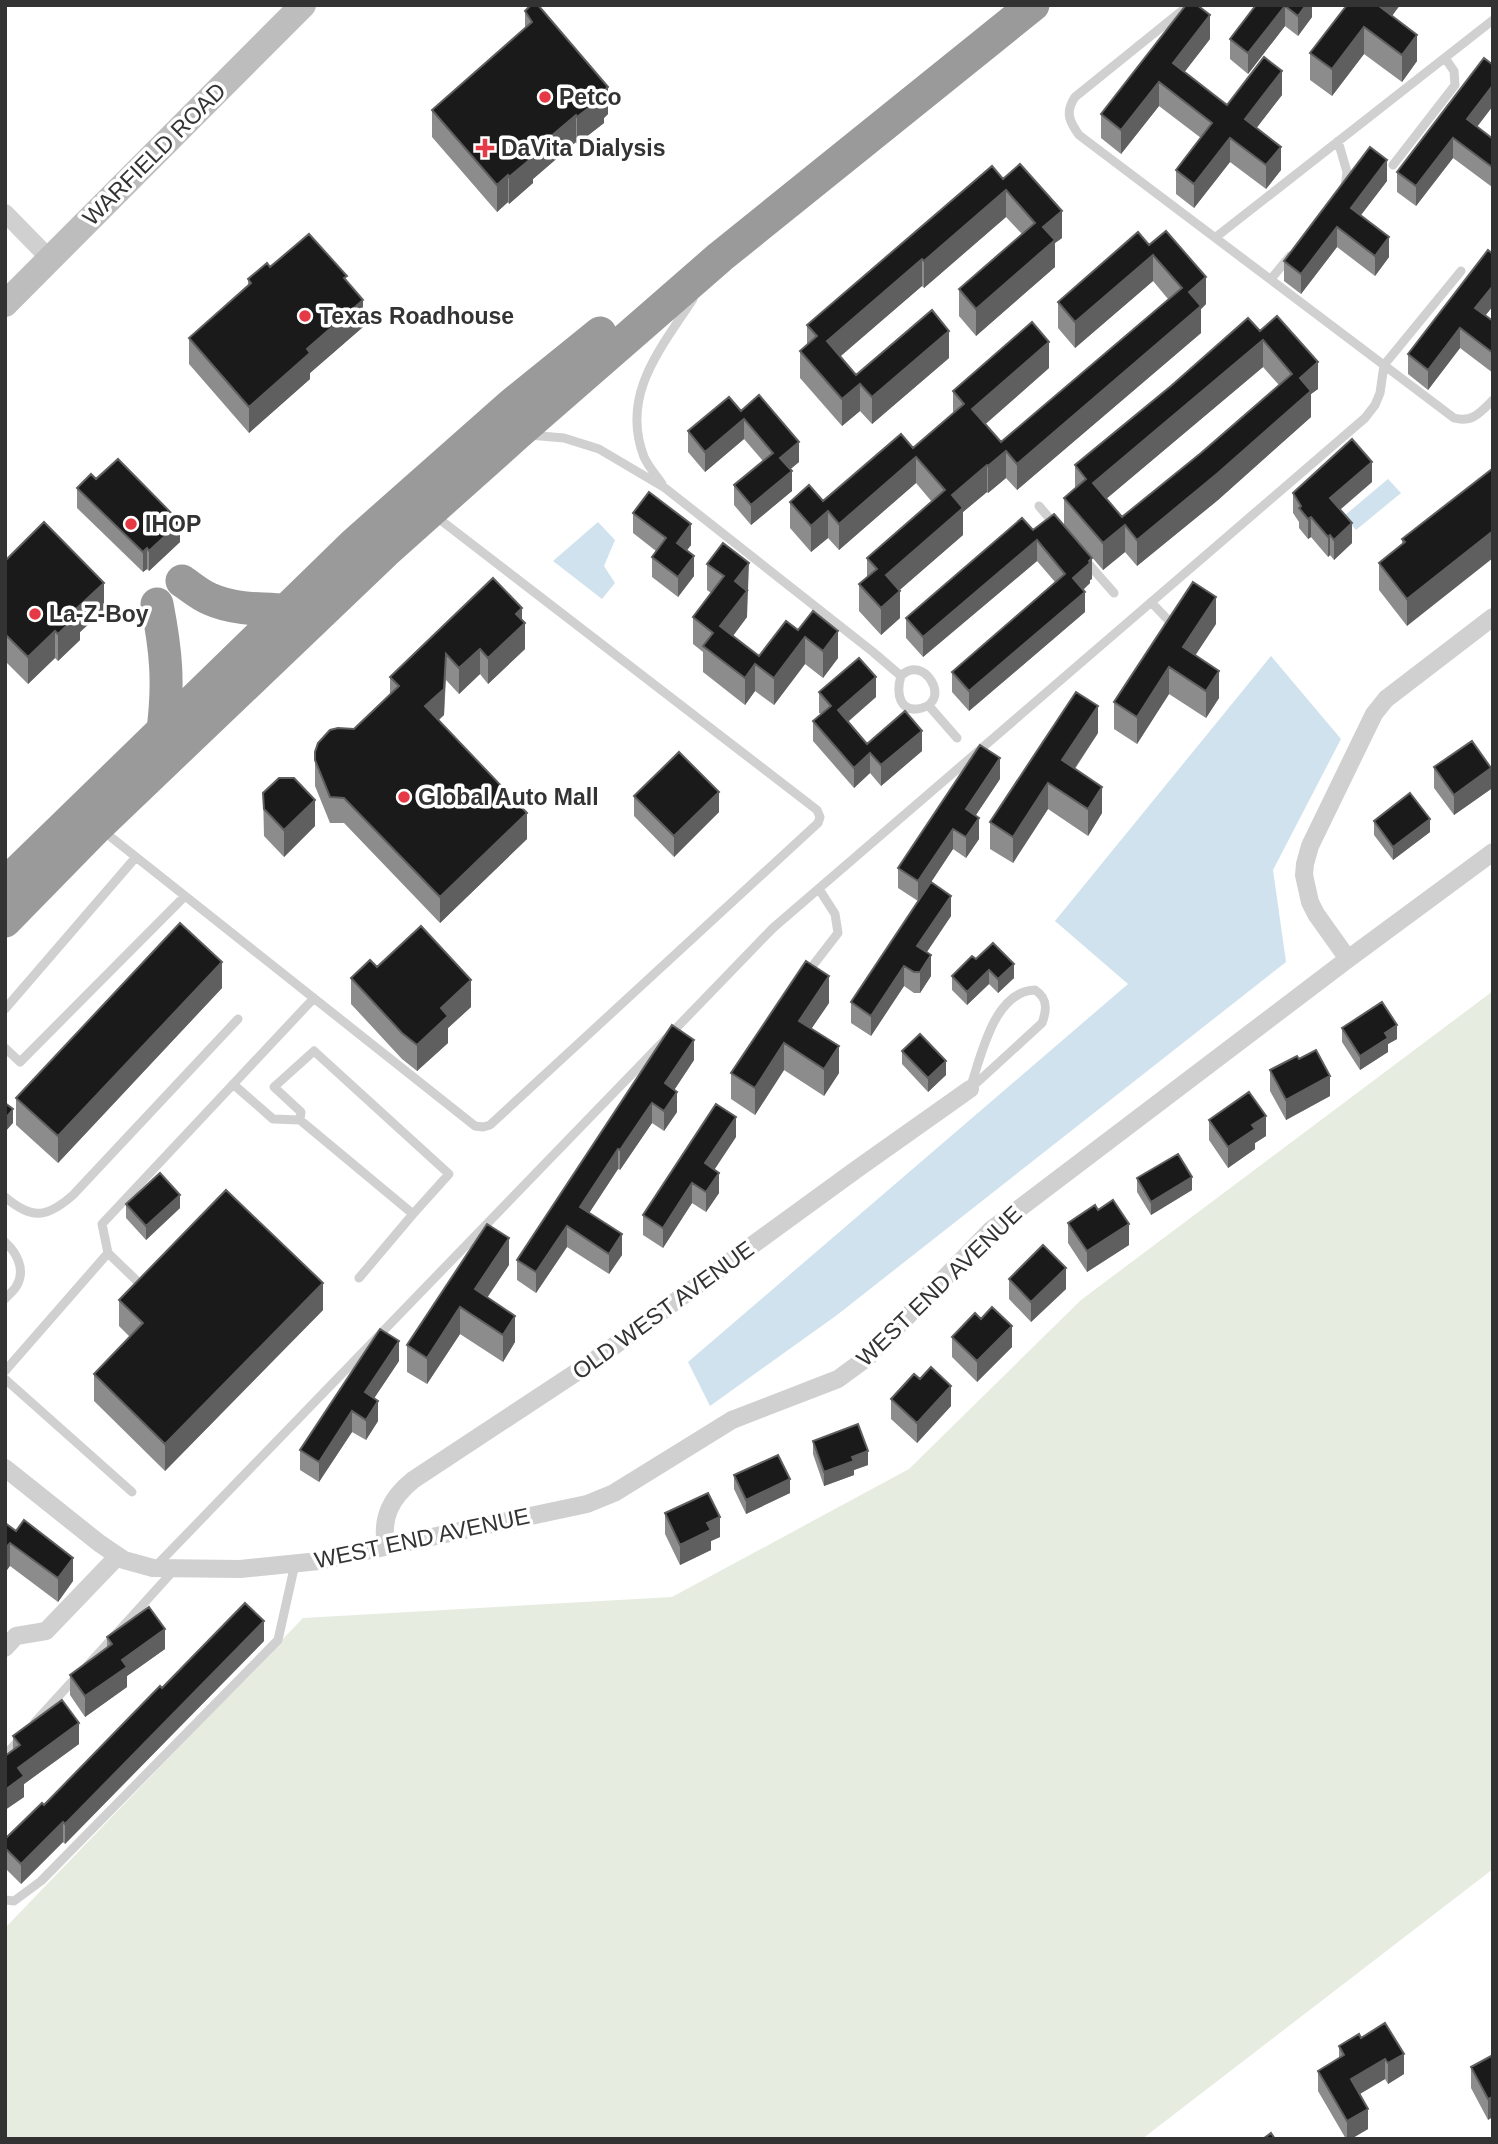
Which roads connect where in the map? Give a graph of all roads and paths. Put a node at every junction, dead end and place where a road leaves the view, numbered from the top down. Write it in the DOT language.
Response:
graph roads {
  1 [pos="303,5"];
  2 [pos="1000,5"];
  3 [pos="1033,5"];
  4 [pos="1189,5"];
  5 [pos="1493,20"];
  6 [pos="1445,58"];
  7 [pos="1338,141"];
  8 [pos="1393,165"];
  9 [pos="1337,198"];
  10 [pos="5,213"];
  11 [pos="1216,237"];
  12 [pos="1296,249"];
  13 [pos="720,257"];
  14 [pos="50,259"];
  15 [pos="1461,271"];
  16 [pos="1271,279"];
  17 [pos="5,304"];
  18 [pos="1384,365"];
  19 [pos="1493,400"];
  20 [pos="517,434"];
  21 [pos="665,488"];
  22 [pos="1039,506"];
  23 [pos="430,512"];
  24 [pos="1064,535"];
  25 [pos="1081,554"];
  26 [pos="182,581"];
  27 [pos="1114,593"];
  28 [pos="1152,602"];
  29 [pos="157,604"];
  30 [pos="289,610"];
  31 [pos="1493,617"];
  32 [pos="1164,634"];
  33 [pos="901,676"];
  34 [pos="929,706"];
  35 [pos="163,730"];
  36 [pos="957,738"];
  37 [pos="97,827"];
  38 [pos="1493,852"];
  39 [pos="136,858"];
  40 [pos="13,870"];
  41 [pos="819,889"];
  42 [pos="185,896"];
  43 [pos="5,921"];
  44 [pos="1348,959"];
  45 [pos="804,977"];
  46 [pos="314,998"];
  47 [pos="5,1009"];
  48 [pos="238,1019"];
  49 [pos="5,1048"];
  50 [pos="233,1084"];
  51 [pos="970,1089"];
  52 [pos="300,1121"];
  53 [pos="5,1197"];
  54 [pos="413,1214"];
  55 [pos="5,1242"];
  56 [pos="108,1253"];
  57 [pos="359,1278"];
  58 [pos="136,1280"];
  59 [pos="5,1299"];
  60 [pos="5,1371"];
  61 [pos="5,1379"];
  62 [pos="5,1468"];
  63 [pos="132,1492"];
  64 [pos="386,1547"];
  65 [pos="118,1556"];
  66 [pos="295,1564"];
  67 [pos="153,1568"];
  68 [pos="175,1569"];
  69 [pos="5,1648"];
  70 [pos="5,1755"];
  71 [pos="5,1900"];
  1 -- 14 [label="street, WARFIELD ROAD"];
  2 -- 30 [label="highway"];
  3 -- 13 [label="highway"];
  4 -- 11 [label="lane"];
  5 -- 6 [label="lane"];
  6 -- 7 [label="lane"];
  6 -- 8 [label="lane"];
  7 -- 9 [label="lane"];
  7 -- 11 [label="lane"];
  10 -- 14 [label="street"];
  11 -- 16 [label="lane"];
  12 -- 16 [label="lane"];
  13 -- 20 [label="highway"];
  13 -- 21 [label="lane"];
  14 -- 17 [label="street, WARFIELD ROAD"];
  15 -- 18 [label="lane"];
  16 -- 18 [label="lane"];
  18 -- 19 [label="lane"];
  18 -- 28 [label="lane"];
  20 -- 21 [label="lane"];
  20 -- 23 [label="highway"];
  21 -- 33 [label="lane"];
  22 -- 24 [label="lane"];
  23 -- 37 [label="highway"];
  23 -- 46 [label="lane"];
  25 -- 27 [label="lane"];
  26 -- 30 [label="highway"];
  28 -- 32 [label="lane"];
  28 -- 41 [label="lane"];
  29 -- 35 [label="highway"];
  30 -- 35 [label="highway"];
  31 -- 44 [label="street"];
  33 -- 34 [label="lane"];
  33 -- 34 [label="lane"];
  34 -- 36 [label="lane"];
  35 -- 40 [label="highway"];
  37 -- 39 [label="lane"];
  37 -- 43 [label="highway"];
  38 -- 44 [label="street, WEST END AVENUE"];
  39 -- 42 [label="lane"];
  39 -- 47 [label="lane"];
  41 -- 45 [label="lane"];
  41 -- 67 [label="lane"];
  42 -- 46 [label="lane"];
  42 -- 49 [label="lane"];
  44 -- 64 [label="street, WEST END AVENUE"];
  46 -- 50 [label="lane"];
  48 -- 53 [label="lane"];
  50 -- 52 [label="lane"];
  50 -- 56 [label="lane"];
  51 -- 51 [label="lane"];
  51 -- 64 [label="street, OLD WEST AVENUE"];
  52 -- 54 [label="lane"];
  52 -- 54 [label="lane"];
  54 -- 57 [label="lane"];
  55 -- 59 [label="lane"];
  56 -- 58 [label="lane"];
  56 -- 60 [label="lane"];
  61 -- 63 [label="lane"];
  62 -- 65 [label="street, WEST END AVENUE"];
  64 -- 66 [label="street, WEST END AVENUE"];
  65 -- 67 [label="street, WEST END AVENUE"];
  65 -- 69 [label="street"];
  66 -- 68 [label="street, WEST END AVENUE"];
  66 -- 71 [label="lane"];
  67 -- 68 [label="street, WEST END AVENUE"];
  68 -- 70 [label="lane"];
}
